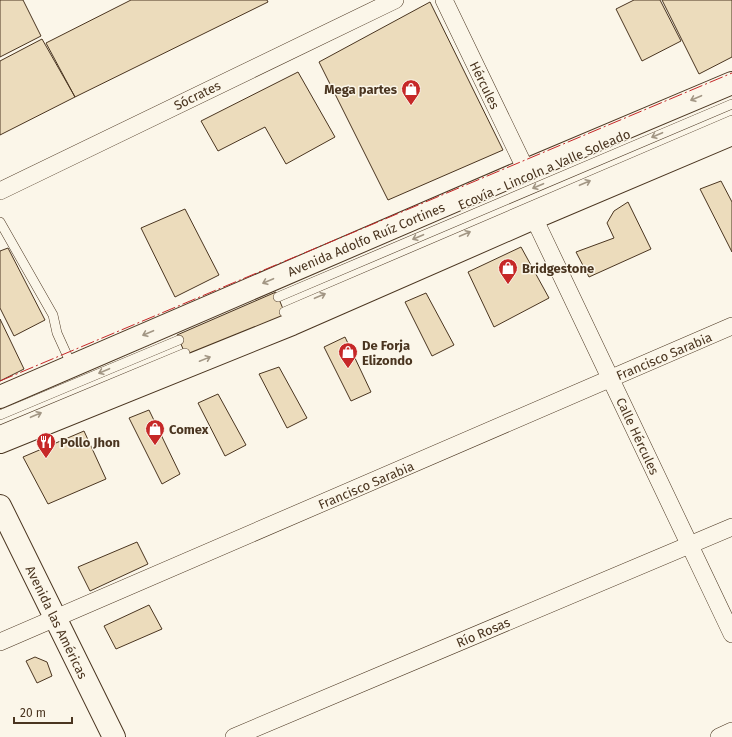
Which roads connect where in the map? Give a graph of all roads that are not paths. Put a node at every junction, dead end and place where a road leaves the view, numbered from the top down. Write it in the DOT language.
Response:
graph roads {
  1 [pos="395,0"];
  2 [pos="444,0"];
  3 [pos="732,83"];
  4 [pos="732,104"];
  5 [pos="732,120"];
  6 [pos="732,134"];
  7 [pos="526,170"];
  8 [pos="0,191"];
  9 [pos="534,218"];
  10 [pos="0,222"];
  11 [pos="278,297"];
  12 [pos="284,312"];
  13 [pos="732,326"];
  14 [pos="179,340"];
  15 [pos="185,353"];
  16 [pos="72,366"];
  17 [pos="611,379"];
  18 [pos="0,397"];
  19 [pos="0,415"];
  20 [pos="0,430"];
  21 [pos="0,442"];
  22 [pos="0,506"];
  23 [pos="732,527"];
  24 [pos="689,545"];
  25 [pos="55,618"];
  26 [pos="732,634"];
  27 [pos="0,642"];
  28 [pos="732,731"];
  29 [pos="114,737"];
  30 [pos="234,737"];
  31 [pos="719,737"];
  1 -- 8 [label="street, Sócrates"];
  2 -- 7 [label="street, Hércules"];
  3 -- 7 [label="main road, Avenida Adolfo Ruíz Cortines, one-way"];
  4 -- 11 [label="lane, Ecovía - Lincoln a Valle Soleado, one-way"];
  12 -- 5 [label="lane, one-way"];
  6 -- 9 [label="main road"];
  7 -- 16 [label="main road, Avenida Adolfo Ruíz Cortines, one-way"];
  9 -- 17 [label="street, Calle Hércules"];
  21 -- 9 [label="main road, one-way"];
  10 -- 16 [label="lane"];
  13 -- 17 [label="street, Francisco Sarabia"];
  14 -- 19 [label="lane, one-way"];
  20 -- 15 [label="lane, one-way"];
  16 -- 18 [label="main road, Avenida Adolfo Ruíz Cortines"];
  17 -- 24 [label="street, Calle Hércules"];
  17 -- 25 [label="street, Francisco Sarabia"];
  22 -- 25 [label="main road, Avenida las Américas"];
  23 -- 24 [label="street, Río Rosas"];
  24 -- 26 [label="street, Calle Hércules"];
  24 -- 30 [label="street, Río Rosas"];
  25 -- 27 [label="street, Francisco Sarabia"];
  25 -- 29 [label="main road, Avenida las Américas"];
  28 -- 31 [label="street"];
}
